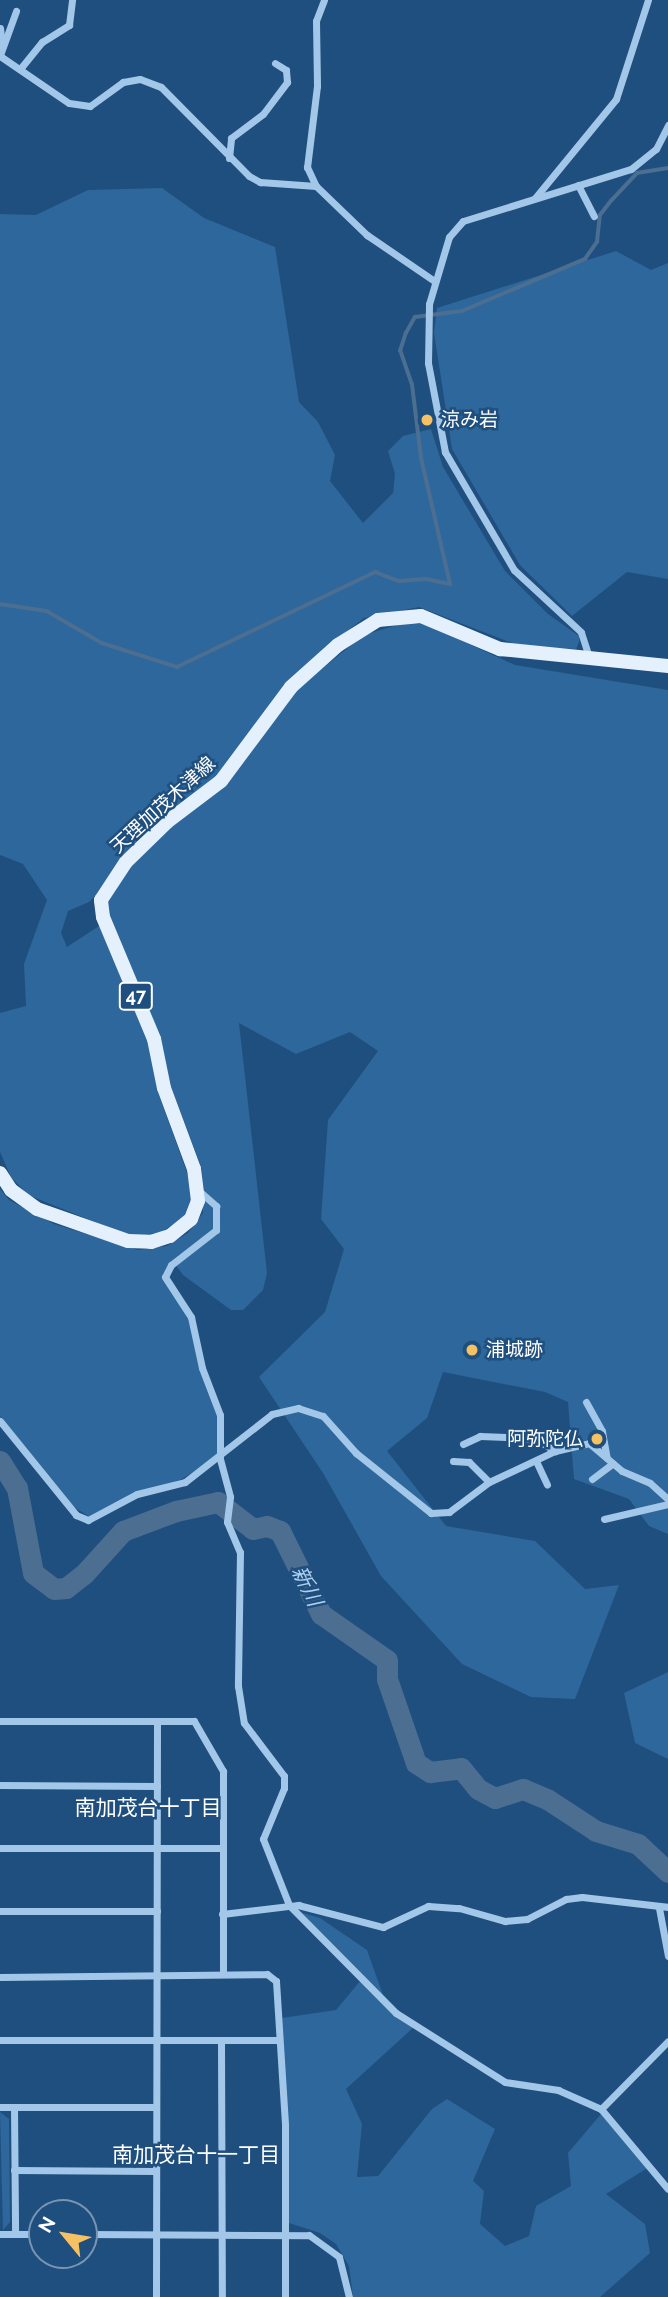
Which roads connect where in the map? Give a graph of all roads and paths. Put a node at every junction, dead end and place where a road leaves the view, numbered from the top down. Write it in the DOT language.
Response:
graph roads {
  1 [pos="72,0"];
  2 [pos="324,0"];
  3 [pos="648,0"];
  4 [pos="16,11"];
  5 [pos="0,27"];
  6 [pos="0,55"];
  7 [pos="275,63"];
  8 [pos="20,69"];
  9 [pos="668,125"];
  10 [pos="229,158"];
  11 [pos="578,185"];
  12 [pos="316,186"];
  13 [pos="534,198"];
  14 [pos="594,216"];
  15 [pos="433,280"];
  16 [pos="589,657"];
  17 [pos="668,666"];
  18 [pos="0,1173"];
  19 [pos="199,1191"];
  20 [pos="586,1402"];
  21 [pos="0,1421"];
  22 [pos="463,1444"];
  23 [pos="555,1451"];
  24 [pos="220,1459"];
  25 [pos="453,1461"];
  26 [pos="536,1461"];
  27 [pos="610,1461"];
  28 [pos="592,1479"];
  29 [pos="489,1482"];
  30 [pos="547,1485"];
  31 [pos="668,1501"];
  32 [pos="604,1519"];
  33 [pos="0,1721"];
  34 [pos="157,1721"];
  35 [pos="0,1785"];
  36 [pos="157,1786"];
  37 [pos="157,1848"];
  38 [pos="223,1848"];
  39 [pos="0,1849"];
  40 [pos="289,1905"];
  41 [pos="668,1907"];
  42 [pos="659,1908"];
  43 [pos="0,1911"];
  44 [pos="157,1911"];
  45 [pos="222,1914"];
  46 [pos="668,1956"];
  47 [pos="157,1974"];
  48 [pos="223,1974"];
  49 [pos="0,1977"];
  50 [pos="0,2040"];
  51 [pos="278,2040"];
  52 [pos="157,2041"];
  53 [pos="221,2041"];
  54 [pos="668,2041"];
  55 [pos="156,2106"];
  56 [pos="0,2107"];
  57 [pos="14,2107"];
  58 [pos="601,2109"];
  59 [pos="14,2170"];
  60 [pos="156,2171"];
  61 [pos="668,2189"];
  62 [pos="285,2233"];
  63 [pos="0,2234"];
  64 [pos="15,2234"];
  65 [pos="28,2234"];
  66 [pos="98,2234"];
  67 [pos="156,2235"];
  68 [pos="222,2235"];
  69 [pos="156,2297"];
  70 [pos="222,2297"];
  71 [pos="285,2297"];
  72 [pos="349,2297"];
  1 -- 8 [label="street"];
  2 -- 12 [label="street"];
  3 -- 13 [label="street"];
  4 -- 6 [label="street"];
  5 -- 6 [label="street"];
  6 -- 8 [label="street"];
  7 -- 10 [label="street"];
  8 -- 10 [label="street"];
  9 -- 11 [label="street"];
  10 -- 12 [label="street"];
  11 -- 13 [label="street"];
  11 -- 14 [label="street"];
  12 -- 15 [label="street"];
  13 -- 15 [label="street"];
  15 -- 16 [label="street"];
  16 -- 17 [label="main road, 天理加茂木津線 / 47"];
  16 -- 19 [label="main road, 天理加茂木津線 / 47"];
  18 -- 19 [label="main road"];
  19 -- 24 [label="street"];
  20 -- 27 [label="street"];
  21 -- 24 [label="street"];
  22 -- 23 [label="street"];
  23 -- 26 [label="street"];
  23 -- 27 [label="street"];
  24 -- 29 [label="street"];
  24 -- 40 [label="street"];
  25 -- 29 [label="street"];
  26 -- 29 [label="street"];
  26 -- 30 [label="street"];
  27 -- 28 [label="street"];
  27 -- 31 [label="street"];
  31 -- 32 [label="street"];
  33 -- 34 [label="street"];
  34 -- 36 [label="street"];
  34 -- 38 [label="street"];
  35 -- 36 [label="street"];
  36 -- 37 [label="street"];
  37 -- 38 [label="street"];
  37 -- 39 [label="street"];
  37 -- 44 [label="street"];
  38 -- 45 [label="street"];
  40 -- 42 [label="street"];
  40 -- 45 [label="street"];
  40 -- 58 [label="street"];
  41 -- 42 [label="street"];
  42 -- 46 [label="street"];
  43 -- 44 [label="street"];
  44 -- 47 [label="street"];
  45 -- 48 [label="street"];
  47 -- 48 [label="street"];
  47 -- 49 [label="street"];
  47 -- 52 [label="street"];
  48 -- 51 [label="street"];
  50 -- 52 [label="street"];
  51 -- 53 [label="street"];
  51 -- 62 [label="street"];
  52 -- 53 [label="street"];
  52 -- 55 [label="street"];
  53 -- 68 [label="street"];
  54 -- 58 [label="street"];
  55 -- 57 [label="street"];
  55 -- 60 [label="street"];
  56 -- 57 [label="street"];
  57 -- 59 [label="street"];
  58 -- 61 [label="street"];
  59 -- 60 [label="street"];
  59 -- 64 [label="street"];
  60 -- 67 [label="street"];
  62 -- 68 [label="street"];
  62 -- 71 [label="street"];
  62 -- 72 [label="street"];
  63 -- 64 [label="street"];
  64 -- 65 [label="street"];
  66 -- 67 [label="street"];
  67 -- 68 [label="street"];
  67 -- 69 [label="street"];
  68 -- 70 [label="street"];
}
